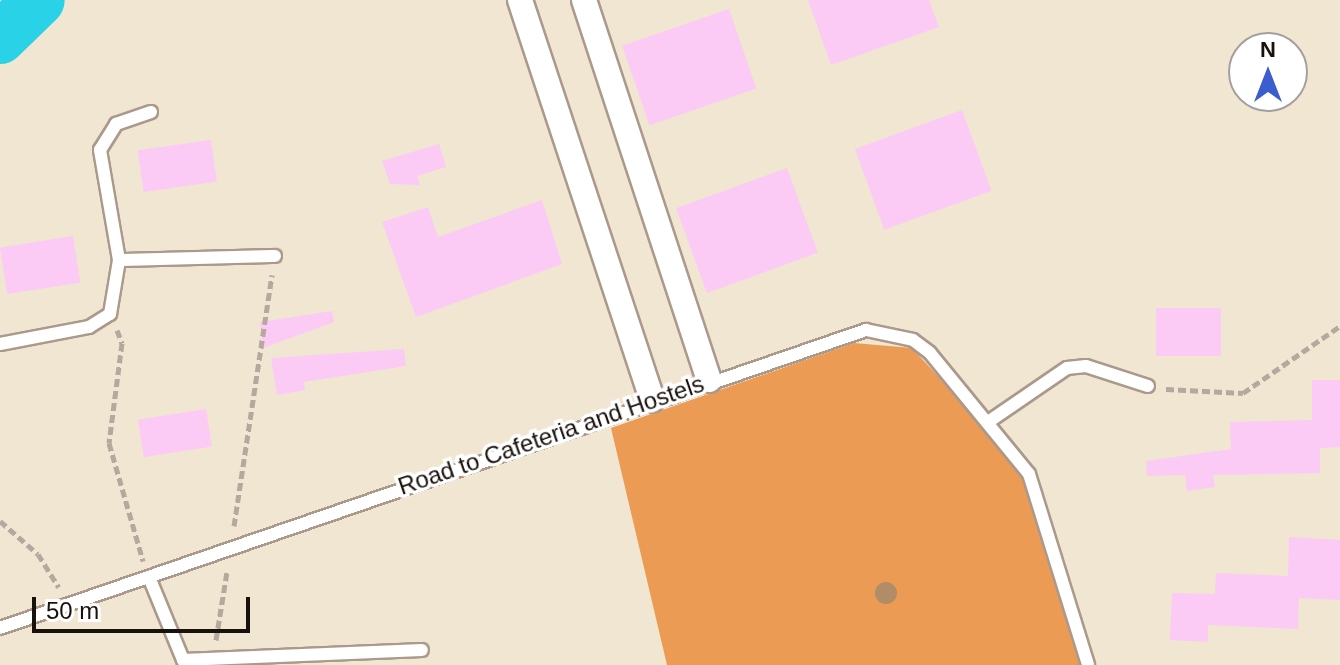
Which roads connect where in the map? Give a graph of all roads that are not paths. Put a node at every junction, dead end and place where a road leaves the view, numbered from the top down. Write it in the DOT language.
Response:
graph roads {
  1 [pos="520,0"];
  2 [pos="584,0"];
  3 [pos="151,112"];
  4 [pos="275,256"];
  5 [pos="119,260"];
  6 [pos="0,344"];
  7 [pos="709,380"];
  8 [pos="1148,386"];
  9 [pos="652,400"];
  10 [pos="991,420"];
  11 [pos="149,577"];
  12 [pos="0,628"];
  13 [pos="422,650"];
  14 [pos="1088,665"];
  1 -- 9 [label="street"];
  2 -- 7 [label="street"];
  3 -- 5 [label="lane"];
  4 -- 5 [label="lane"];
  5 -- 6 [label="lane"];
  7 -- 9 [label="lane, Road to Cafeteria and Hostels"];
  7 -- 10 [label="lane, Road to Cafeteria and Hostels"];
  8 -- 10 [label="lane"];
  9 -- 11 [label="lane, Road to Cafeteria and Hostels"];
  10 -- 14 [label="lane, Road to Cafeteria and Hostels"];
  11 -- 12 [label="lane, Road to Cafeteria and Hostels"];
  11 -- 13 [label="lane"];
}
